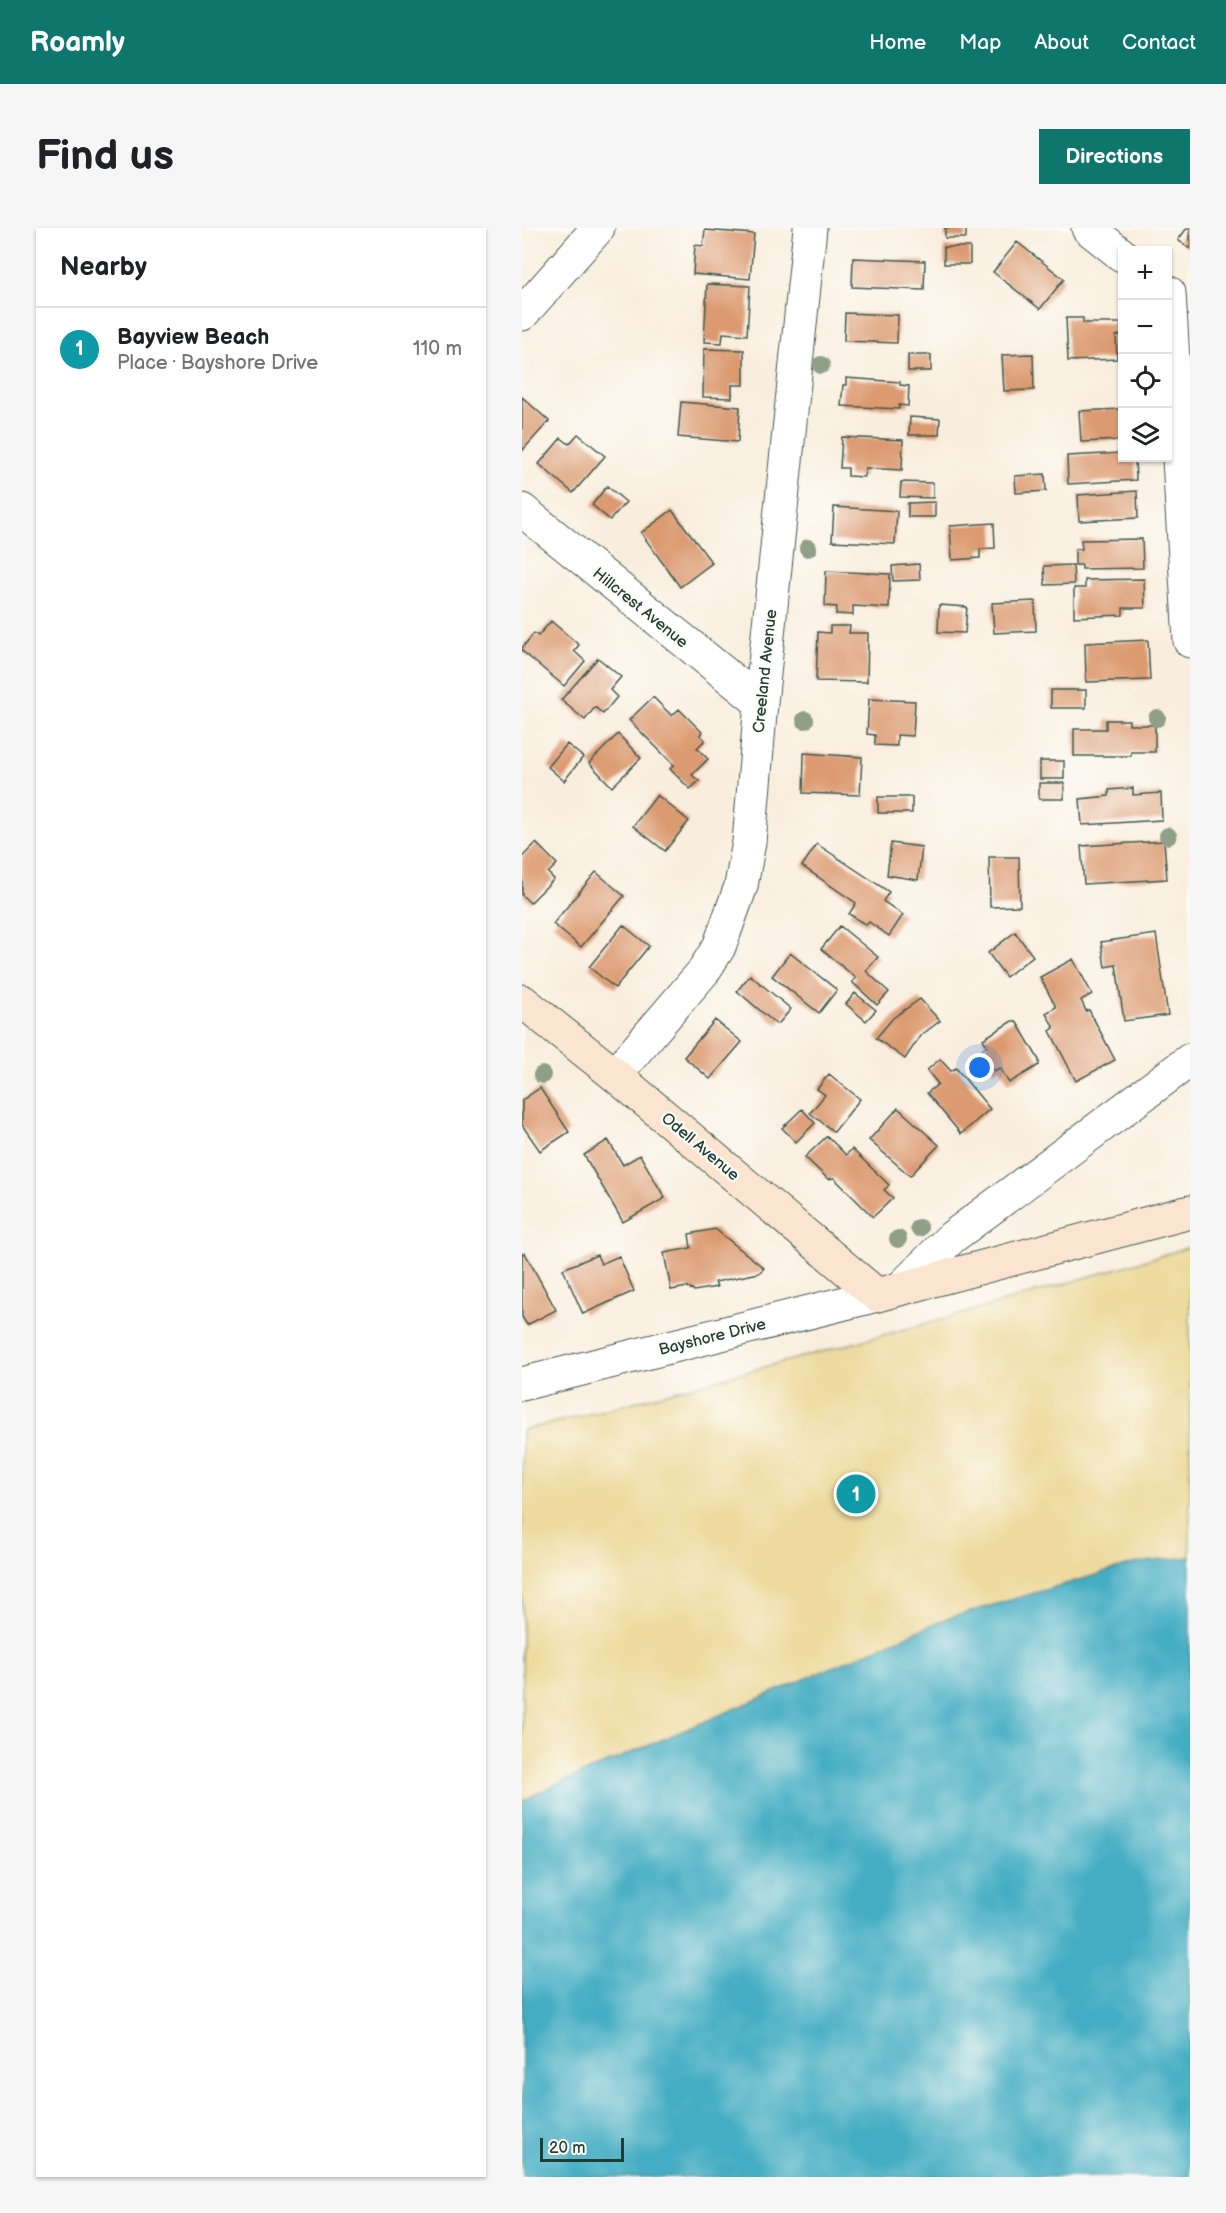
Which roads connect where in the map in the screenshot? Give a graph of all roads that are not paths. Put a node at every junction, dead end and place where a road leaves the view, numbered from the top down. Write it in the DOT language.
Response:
graph roads {
  1 [pos="598,228"];
  2 [pos="810,228"];
  3 [pos="1088,228"];
  4 [pos="1118,252"];
  5 [pos="1176,298"];
  6 [pos="522,314"];
  7 [pos="522,510"];
  8 [pos="1190,642"];
  9 [pos="761,703"];
  10 [pos="522,1001"];
  11 [pos="1190,1060"];
  12 [pos="615,1075"];
  13 [pos="1190,1212"];
  14 [pos="889,1291"];
  15 [pos="522,1384"];
  1 -- 6 [label="street"];
  2 -- 9 [label="street, Creeland Avenue"];
  3 -- 4 [label="street"];
  5 -- 8 [label="street"];
  7 -- 9 [label="street, Hillcrest Avenue"];
  9 -- 12 [label="street, Creeland Avenue"];
  10 -- 12 [label="main road, Odell Avenue"];
  11 -- 14 [label="street"];
  12 -- 14 [label="main road, Odell Avenue"];
  13 -- 14 [label="main road, Bayshore Drive"];
  14 -- 15 [label="street, Bayshore Drive"];
}
